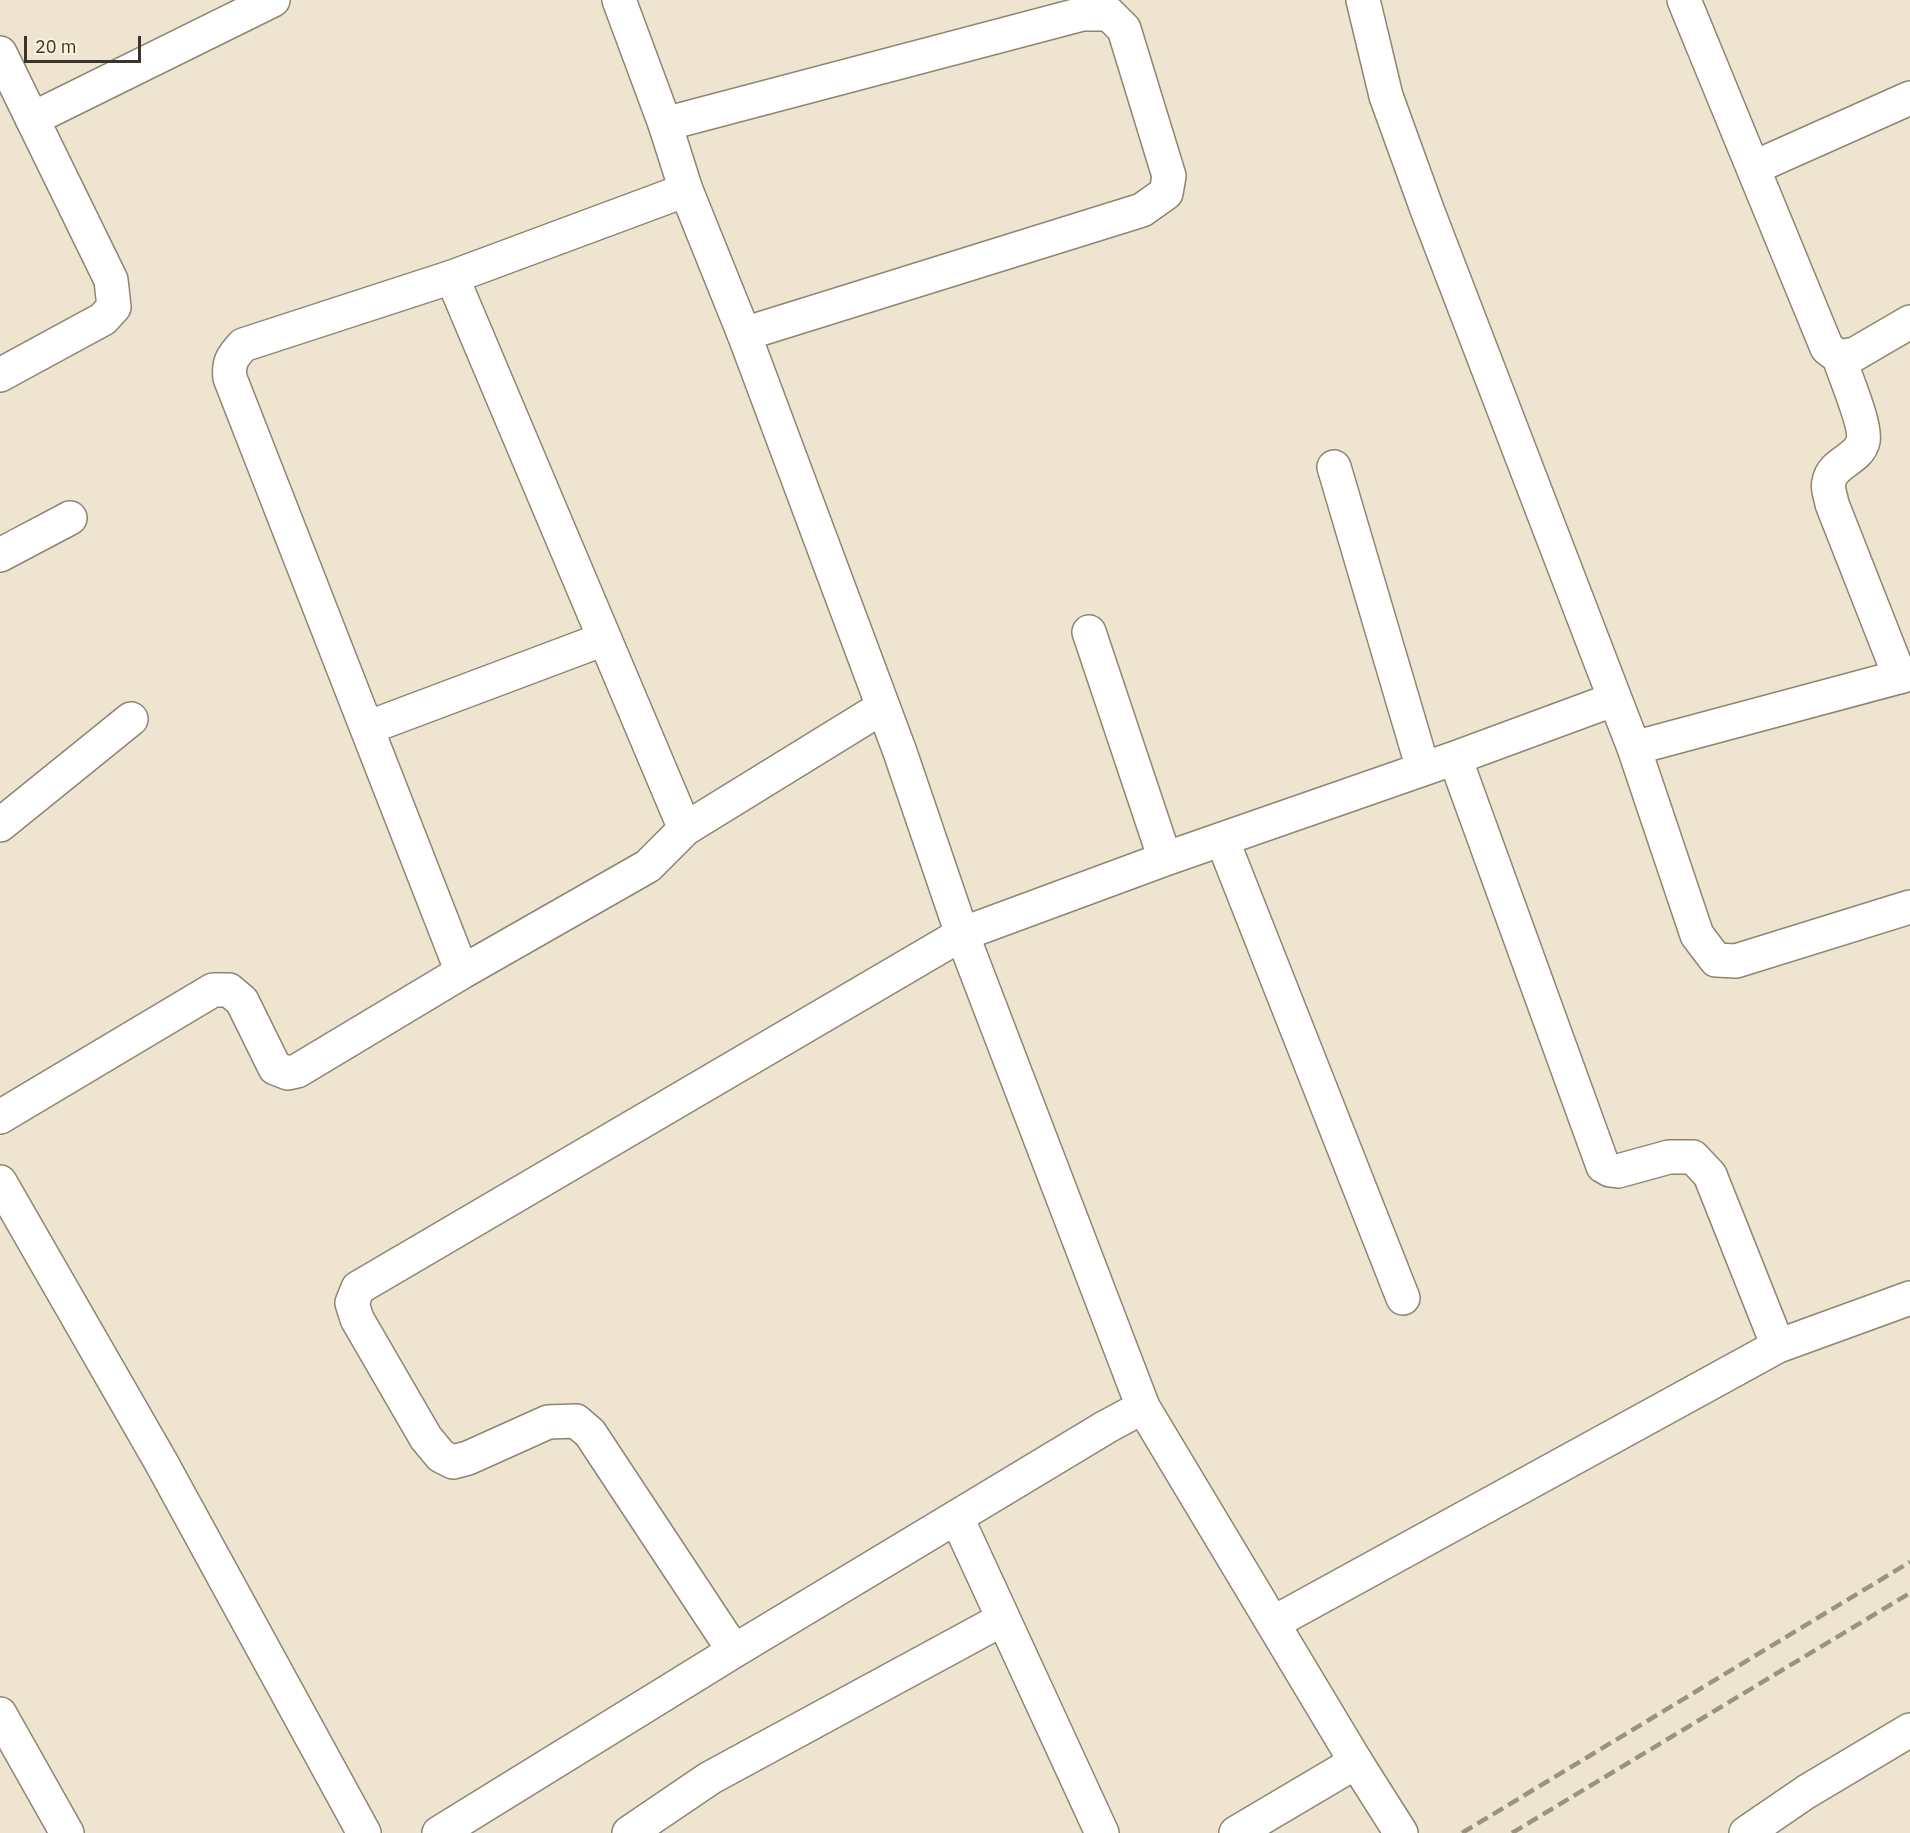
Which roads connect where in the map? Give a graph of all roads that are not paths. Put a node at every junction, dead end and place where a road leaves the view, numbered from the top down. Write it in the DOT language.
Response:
graph roads {
  1 [pos="273,0"];
  2 [pos="619,0"];
  3 [pos="1685,0"];
  4 [pos="1367,1"];
  5 [pos="0,53"];
  6 [pos="1910,98"];
  7 [pos="33,118"];
  8 [pos="665,124"];
  9 [pos="1753,168"];
  10 [pos="686,190"];
  11 [pos="452,277"];
  12 [pos="1910,322"];
  13 [pos="744,334"];
  14 [pos="1839,357"];
  15 [pos="0,375"];
  16 [pos="1334,467"];
  17 [pos="70,518"];
  18 [pos="0,555"];
  19 [pos="1089,632"];
  20 [pos="604,639"];
  21 [pos="1905,676"];
  22 [pos="1615,699"];
  23 [pos="883,707"];
  24 [pos="131,719"];
  25 [pos="367,728"];
  26 [pos="1634,748"];
  27 [pos="1455,758"];
  28 [pos="1423,769"];
  29 [pos="0,825"];
  30 [pos="685,829"];
  31 [pos="1222,839"];
  32 [pos="1165,859"];
  33 [pos="1910,907"];
  34 [pos="962,934"];
  35 [pos="462,972"];
  36 [pos="0,1117"];
  37 [pos="0,1182"];
  38 [pos="1403,1298"];
  39 [pos="1910,1298"];
  40 [pos="1778,1346"];
  41 [pos="1143,1407"];
  42 [pos="957,1518"];
  43 [pos="1003,1619"];
  44 [pos="1273,1623"];
  45 [pos="734,1651"];
  46 [pos="0,1714"];
  47 [pos="1910,1730"];
  48 [pos="1356,1762"];
  49 [pos="67,1833"];
  50 [pos="364,1833"];
  51 [pos="440,1833"];
  52 [pos="629,1833"];
  53 [pos="1102,1833"];
  54 [pos="1236,1833"];
  55 [pos="1401,1833"];
  56 [pos="1746,1833"];
  1 -- 7 [label="street"];
  2 -- 8 [label="street"];
  3 -- 9 [label="street"];
  4 -- 22 [label="street"];
  5 -- 7 [label="street"];
  6 -- 9 [label="street"];
  7 -- 15 [label="street"];
  8 -- 10 [label="street"];
  8 -- 13 [label="street"];
  9 -- 14 [label="street"];
  10 -- 11 [label="street"];
  10 -- 13 [label="street"];
  11 -- 20 [label="street"];
  11 -- 25 [label="street"];
  12 -- 14 [label="street"];
  13 -- 23 [label="street"];
  14 -- 21 [label="street"];
  16 -- 28 [label="street"];
  17 -- 18 [label="street"];
  19 -- 32 [label="street"];
  20 -- 25 [label="street"];
  20 -- 30 [label="street"];
  21 -- 26 [label="street"];
  22 -- 26 [label="street"];
  22 -- 27 [label="street"];
  23 -- 30 [label="street"];
  23 -- 34 [label="street"];
  24 -- 29 [label="street"];
  25 -- 35 [label="street"];
  26 -- 33 [label="street"];
  27 -- 28 [label="street"];
  27 -- 40 [label="street"];
  28 -- 31 [label="street"];
  30 -- 35 [label="street"];
  31 -- 32 [label="street"];
  31 -- 38 [label="street"];
  32 -- 34 [label="street"];
  34 -- 41 [label="street"];
  34 -- 45 [label="street"];
  35 -- 36 [label="street"];
  37 -- 50 [label="street"];
  39 -- 40 [label="street"];
  40 -- 44 [label="street"];
  41 -- 42 [label="street"];
  41 -- 44 [label="street"];
  42 -- 43 [label="street"];
  42 -- 45 [label="street"];
  43 -- 52 [label="street"];
  43 -- 53 [label="street"];
  44 -- 48 [label="street"];
  45 -- 51 [label="street"];
  46 -- 49 [label="street"];
  47 -- 56 [label="street"];
  48 -- 54 [label="street"];
  48 -- 55 [label="street"];
}
